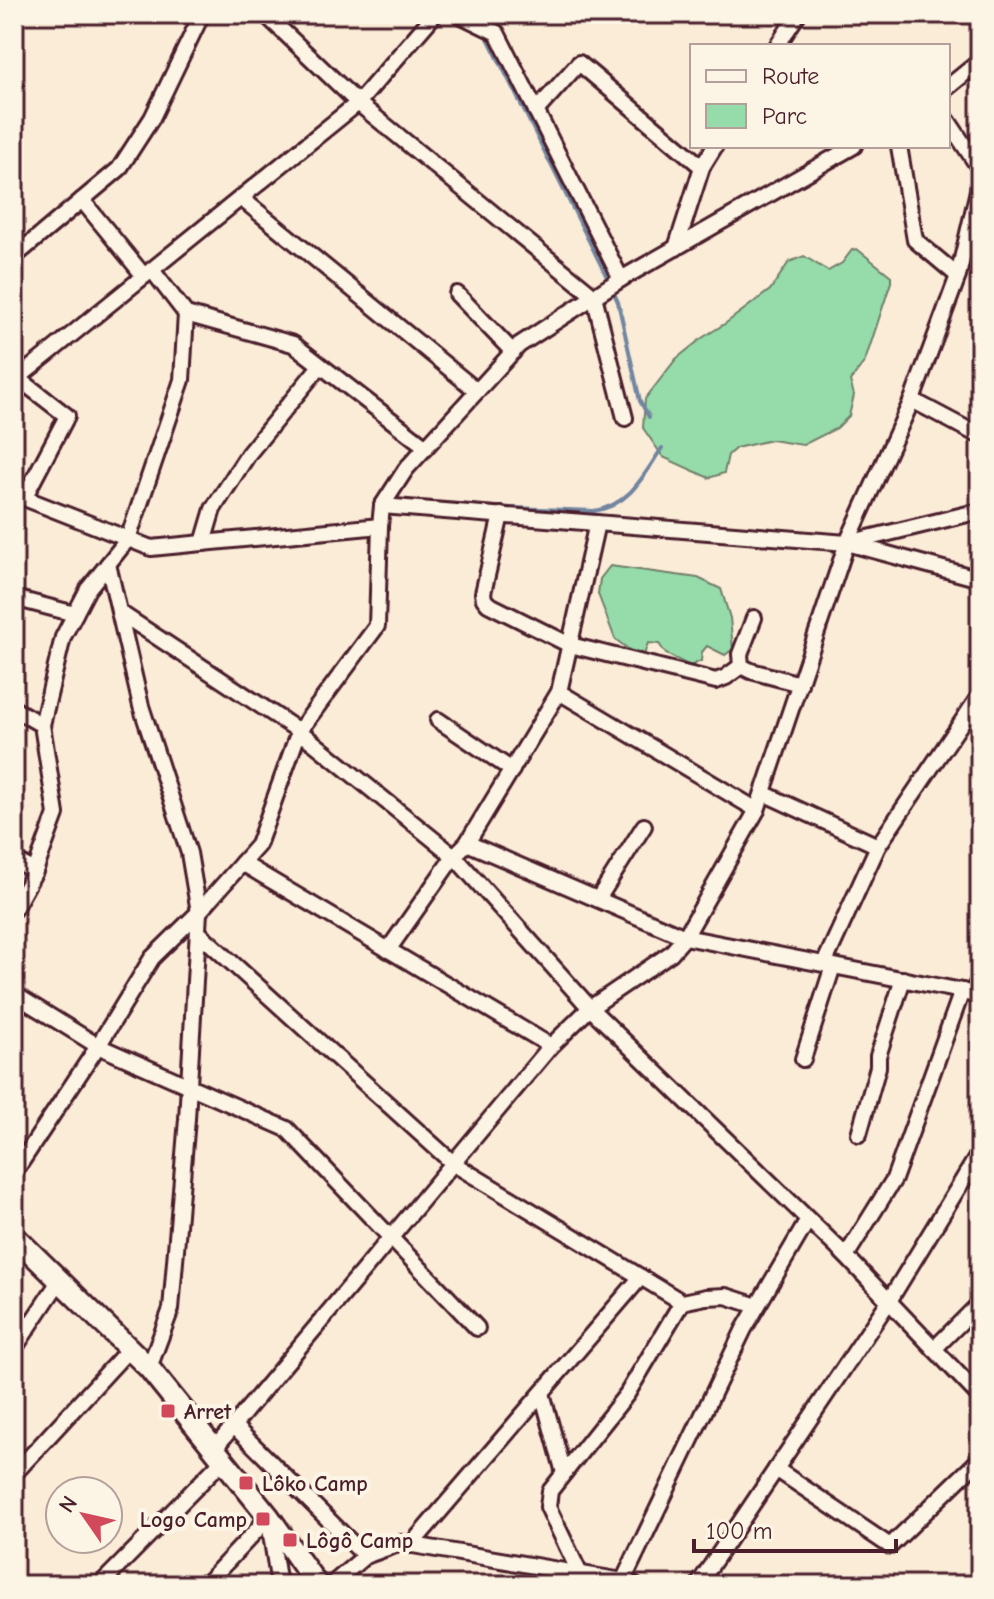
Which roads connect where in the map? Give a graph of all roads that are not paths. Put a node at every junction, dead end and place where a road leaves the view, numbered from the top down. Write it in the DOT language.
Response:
graph roads {
  1 [pos="202,14"];
  2 [pos="265,14"];
  3 [pos="435,14"];
  4 [pos="458,14"];
  5 [pos="798,14"];
  6 [pos="778,44"];
  7 [pos="980,61"];
  8 [pos="950,85"];
  9 [pos="358,103"];
  10 [pos="536,111"];
  11 [pos="950,124"];
  12 [pos="714,148"];
  13 [pos="851,148"];
  14 [pos="899,148"];
  15 [pos="702,167"];
  16 [pos="980,169"];
  17 [pos="980,182"];
  18 [pos="241,198"];
  19 [pos="82,200"];
  20 [pos="676,248"];
  21 [pos="14,257"];
  22 [pos="148,273"];
  23 [pos="958,276"];
  24 [pos="621,279"];
  25 [pos="457,294"];
  26 [pos="594,296"];
  27 [pos="186,314"];
  28 [pos="513,352"];
  29 [pos="320,366"];
  30 [pos="16,376"];
  31 [pos="477,391"];
  32 [pos="912,400"];
  33 [pos="625,418"];
  34 [pos="980,436"];
  35 [pos="426,447"];
  36 [pos="19,496"];
  37 [pos="382,506"];
  38 [pos="980,511"];
  39 [pos="501,515"];
  40 [pos="597,523"];
  41 [pos="380,526"];
  42 [pos="128,539"];
  43 [pos="203,543"];
  44 [pos="847,543"];
  45 [pos="108,564"];
  46 [pos="980,579"];
  47 [pos="14,598"];
  48 [pos="119,612"];
  49 [pos="75,614"];
  50 [pos="754,618"];
  51 [pos="570,645"];
  52 [pos="741,666"];
  53 [pos="800,684"];
  54 [pos="559,692"];
  55 [pos="980,695"];
  56 [pos="14,709"];
  57 [pos="438,720"];
  58 [pos="42,725"];
  59 [pos="299,731"];
  60 [pos="512,770"];
  61 [pos="763,793"];
  62 [pos="757,810"];
  63 [pos="644,826"];
  64 [pos="467,843"];
  65 [pos="878,846"];
  66 [pos="454,856"];
  67 [pos="14,860"];
  68 [pos="242,863"];
  69 [pos="35,871"];
  70 [pos="598,899"];
  71 [pos="14,909"];
  72 [pos="199,912"];
  73 [pos="198,932"];
  74 [pos="685,937"];
  75 [pos="388,950"];
  76 [pos="829,965"];
  77 [pos="980,978"];
  78 [pos="903,979"];
  79 [pos="14,994"];
  80 [pos="971,994"];
  81 [pos="590,1008"];
  82 [pos="98,1046"];
  83 [pos="551,1046"];
  84 [pos="803,1059"];
  85 [pos="189,1086"];
  86 [pos="859,1134"];
  87 [pos="980,1152"];
  88 [pos="454,1164"];
  89 [pos="14,1173"];
  90 [pos="808,1220"];
  91 [pos="14,1236"];
  92 [pos="392,1237"];
  93 [pos="846,1256"];
  94 [pos="641,1277"];
  95 [pos="60,1280"];
  96 [pos="889,1301"];
  97 [pos="682,1302"];
  98 [pos="980,1303"];
  99 [pos="757,1306"];
  100 [pos="477,1328"];
  101 [pos="130,1348"];
  102 [pos="14,1349"];
  103 [pos="934,1349"];
  104 [pos="149,1368"];
  105 [pos="542,1393"];
  106 [pos="980,1397"];
  107 [pos="234,1426"];
  108 [pos="219,1455"];
  109 [pos="980,1459"];
  110 [pos="776,1469"];
  111 [pos="564,1473"];
  112 [pos="14,1474"];
  113 [pos="269,1517"];
  114 [pos="411,1545"];
  115 [pos="365,1556"];
  116 [pos="580,1574"];
  117 [pos="628,1583"];
  118 [pos="100,1585"];
  119 [pos="205,1585"];
  120 [pos="279,1585"];
  121 [pos="317,1585"];
  122 [pos="331,1585"];
  123 [pos="698,1585"];
  1 -- 19 [label="street"];
  2 -- 9 [label="street"];
  3 -- 9 [label="street"];
  4 -- 10 [label="street"];
  5 -- 6 [label="street"];
  7 -- 8 [label="street"];
  9 -- 18 [label="street"];
  9 -- 26 [label="street"];
  10 -- 15 [label="street"];
  10 -- 24 [label="street"];
  11 -- 16 [label="street"];
  12 -- 15 [label="street"];
  13 -- 20 [label="street"];
  14 -- 23 [label="street"];
  15 -- 20 [label="street"];
  17 -- 23 [label="street"];
  18 -- 22 [label="street"];
  18 -- 31 [label="street"];
  19 -- 21 [label="street"];
  19 -- 22 [label="street"];
  20 -- 24 [label="street"];
  22 -- 27 [label="street"];
  22 -- 30 [label="street"];
  23 -- 32 [label="street"];
  24 -- 26 [label="street"];
  25 -- 28 [label="street"];
  26 -- 28 [label="street"];
  26 -- 33 [label="street"];
  27 -- 29 [label="street"];
  27 -- 42 [label="street"];
  28 -- 31 [label="street"];
  29 -- 35 [label="street"];
  29 -- 43 [label="street"];
  30 -- 36 [label="street"];
  31 -- 35 [label="street"];
  32 -- 34 [label="street"];
  32 -- 44 [label="street"];
  35 -- 37 [label="street"];
  36 -- 42 [label="street"];
  37 -- 39 [label="street"];
  37 -- 41 [label="street"];
  38 -- 44 [label="street"];
  39 -- 40 [label="street"];
  39 -- 51 [label="street"];
  40 -- 44 [label="street"];
  40 -- 51 [label="street"];
  41 -- 43 [label="street"];
  41 -- 59 [label="street"];
  42 -- 43 [label="street"];
  42 -- 45 [label="street"];
  44 -- 46 [label="street"];
  44 -- 53 [label="street"];
  45 -- 48 [label="street"];
  45 -- 49 [label="street"];
  47 -- 49 [label="street"];
  48 -- 59 [label="street"];
  48 -- 72 [label="street"];
  49 -- 58 [label="street"];
  50 -- 52 [label="street"];
  51 -- 52 [label="street"];
  51 -- 54 [label="street"];
  52 -- 53 [label="street"];
  53 -- 61 [label="street"];
  54 -- 60 [label="street"];
  54 -- 62 [label="street"];
  55 -- 65 [label="street"];
  56 -- 58 [label="street"];
  57 -- 60 [label="street"];
  58 -- 69 [label="street"];
  59 -- 66 [label="street"];
  59 -- 68 [label="street"];
  60 -- 64 [label="street"];
  61 -- 62 [label="street"];
  61 -- 65 [label="street"];
  62 -- 74 [label="street"];
  63 -- 70 [label="street"];
  64 -- 66 [label="street"];
  64 -- 70 [label="street"];
  65 -- 76 [label="street"];
  66 -- 75 [label="street"];
  66 -- 81 [label="street"];
  67 -- 69 [label="street"];
  68 -- 72 [label="street"];
  68 -- 75 [label="street"];
  69 -- 71 [label="street"];
  70 -- 74 [label="street"];
  72 -- 73 [label="street"];
  72 -- 82 [label="street"];
  73 -- 85 [label="street"];
  73 -- 88 [label="street"];
  74 -- 76 [label="street"];
  74 -- 81 [label="street"];
  75 -- 83 [label="street"];
  76 -- 78 [label="street"];
  76 -- 84 [label="street"];
  77 -- 80 [label="street"];
  78 -- 80 [label="street"];
  78 -- 86 [label="street"];
  79 -- 82 [label="street"];
  80 -- 93 [label="street"];
  81 -- 83 [label="street"];
  81 -- 90 [label="street"];
  82 -- 85 [label="street"];
  82 -- 89 [label="street"];
  83 -- 88 [label="street"];
  85 -- 92 [label="street"];
  85 -- 104 [label="street"];
  87 -- 96 [label="street"];
  88 -- 92 [label="street"];
  88 -- 94 [label="street"];
  90 -- 93 [label="street"];
  90 -- 99 [label="street"];
  91 -- 95 [label="highway"];
  92 -- 100 [label="street"];
  92 -- 107 [label="street"];
  93 -- 96 [label="street"];
  94 -- 97 [label="street"];
  94 -- 105 [label="street"];
  95 -- 101 [label="highway"];
  95 -- 102 [label="street"];
  96 -- 103 [label="street"];
  96 -- 110 [label="street"];
  97 -- 99 [label="street"];
  97 -- 111 [label="street"];
  98 -- 103 [label="street"];
  99 -- 117 [label="street"];
  101 -- 104 [label="highway"];
  101 -- 112 [label="street"];
  103 -- 106 [label="street"];
  104 -- 108 [label="highway"];
  105 -- 111 [label="street"];
  105 -- 114 [label="street"];
  107 -- 108 [label="street"];
  107 -- 115 [label="street"];
  108 -- 113 [label="highway"];
  108 -- 118 [label="street"];
  109 -- 110 [label="street"];
  110 -- 123 [label="street"];
  111 -- 116 [label="street"];
  113 -- 119 [label="street"];
  113 -- 120 [label="street"];
  113 -- 121 [label="highway"];
  114 -- 115 [label="street"];
  114 -- 116 [label="street"];
  115 -- 122 [label="street"];
  116 -- 117 [label="street"];
}
